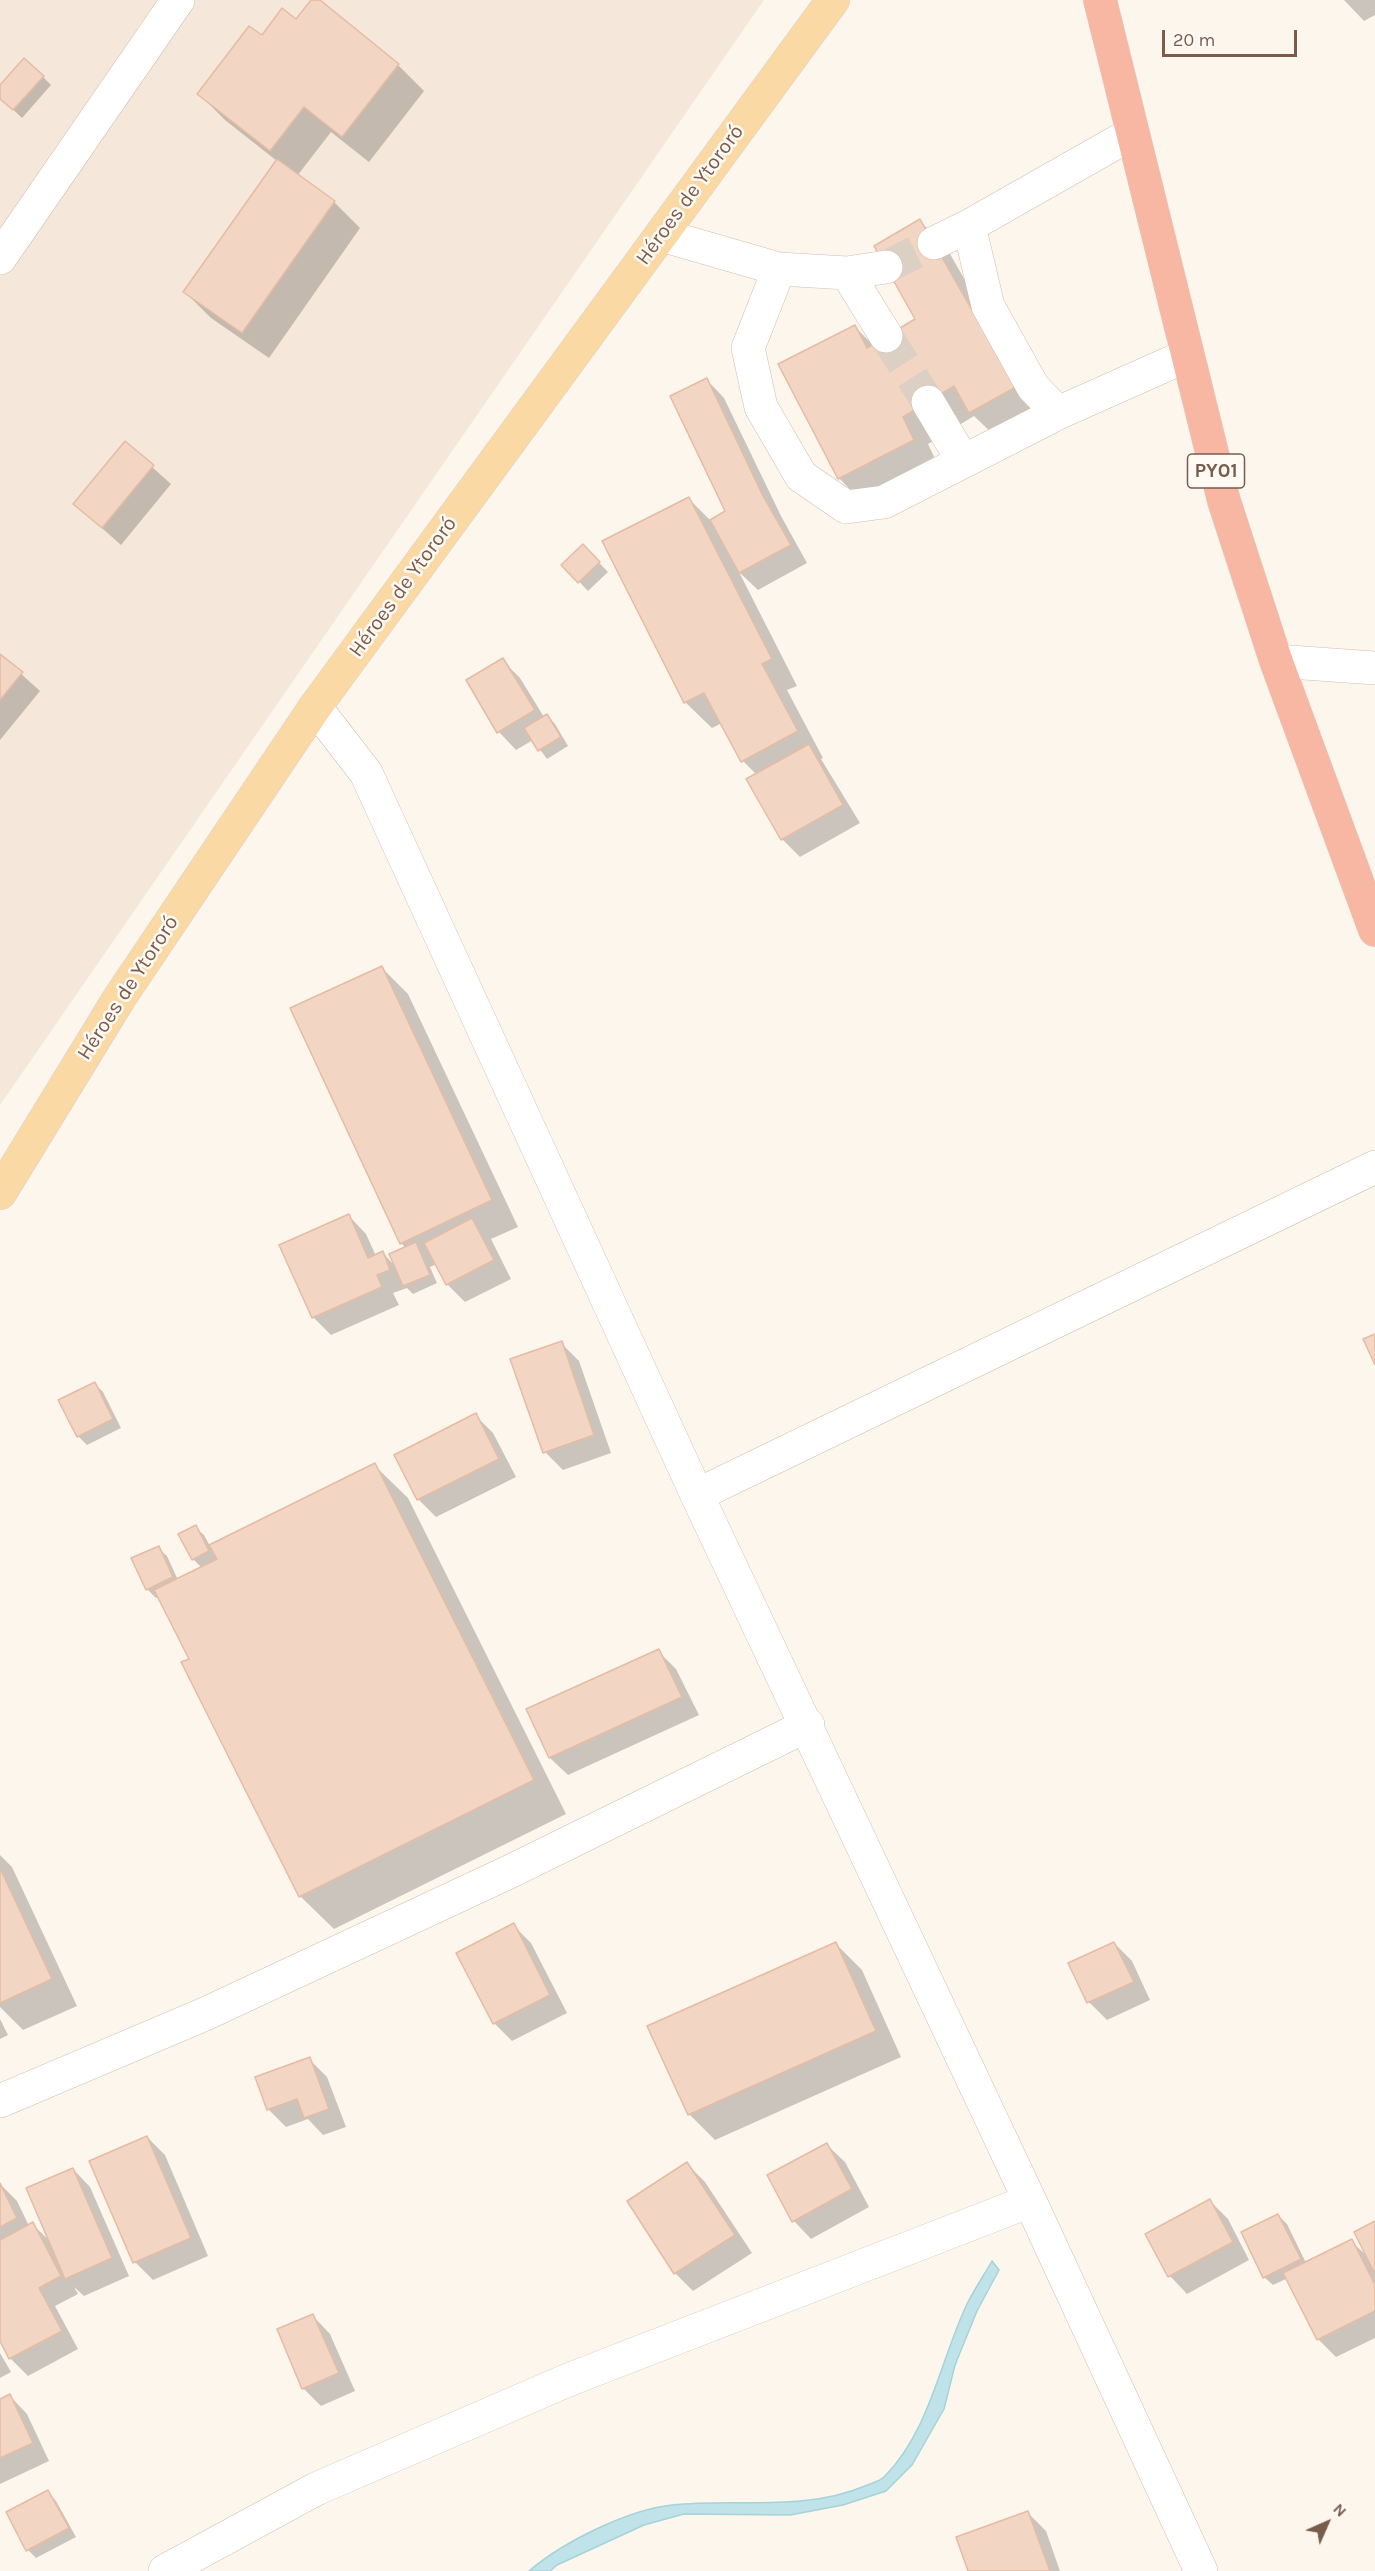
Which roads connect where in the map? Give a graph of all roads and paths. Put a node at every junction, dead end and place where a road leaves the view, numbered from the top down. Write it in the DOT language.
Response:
graph roads {
  1 [pos="178,0"];
  2 [pos="833,0"];
  3 [pos="1100,0"];
  4 [pos="1131,134"];
  5 [pos="969,226"];
  6 [pos="661,235"];
  7 [pos="934,243"];
  8 [pos="0,258"];
  9 [pos="886,267"];
  10 [pos="779,269"];
  11 [pos="847,273"];
  12 [pos="886,336"];
  13 [pos="1186,356"];
  14 [pos="928,402"];
  15 [pos="1058,413"];
  16 [pos="963,461"];
  17 [pos="1276,661"];
  18 [pos="1375,668"];
  19 [pos="315,707"];
  20 [pos="1375,930"];
  21 [pos="1375,1167"];
  22 [pos="0,1193"];
  23 [pos="697,1495"];
  24 [pos="808,1725"];
  25 [pos="0,2101"];
  26 [pos="1030,2201"];
  27 [pos="165,2571"];
  28 [pos="1201,2571"];
  1 -- 8 [label="street"];
  2 -- 6 [label="main road, Héroes de Ytororó"];
  3 -- 4 [label="highway, PY01"];
  4 -- 5 [label="street"];
  4 -- 13 [label="highway, PY01"];
  5 -- 7 [label="street"];
  5 -- 15 [label="street"];
  6 -- 10 [label="street"];
  6 -- 19 [label="main road, Héroes de Ytororó"];
  9 -- 11 [label="street"];
  10 -- 11 [label="street"];
  10 -- 16 [label="street"];
  11 -- 12 [label="street"];
  13 -- 15 [label="street"];
  13 -- 17 [label="highway, PY01"];
  14 -- 16 [label="street"];
  15 -- 16 [label="street"];
  17 -- 18 [label="street"];
  17 -- 20 [label="highway, PY01"];
  19 -- 22 [label="main road, Héroes de Ytororó"];
  19 -- 23 [label="street"];
  21 -- 23 [label="street"];
  23 -- 24 [label="street"];
  24 -- 25 [label="street"];
  24 -- 26 [label="street"];
  26 -- 27 [label="street"];
  26 -- 28 [label="street"];
}
